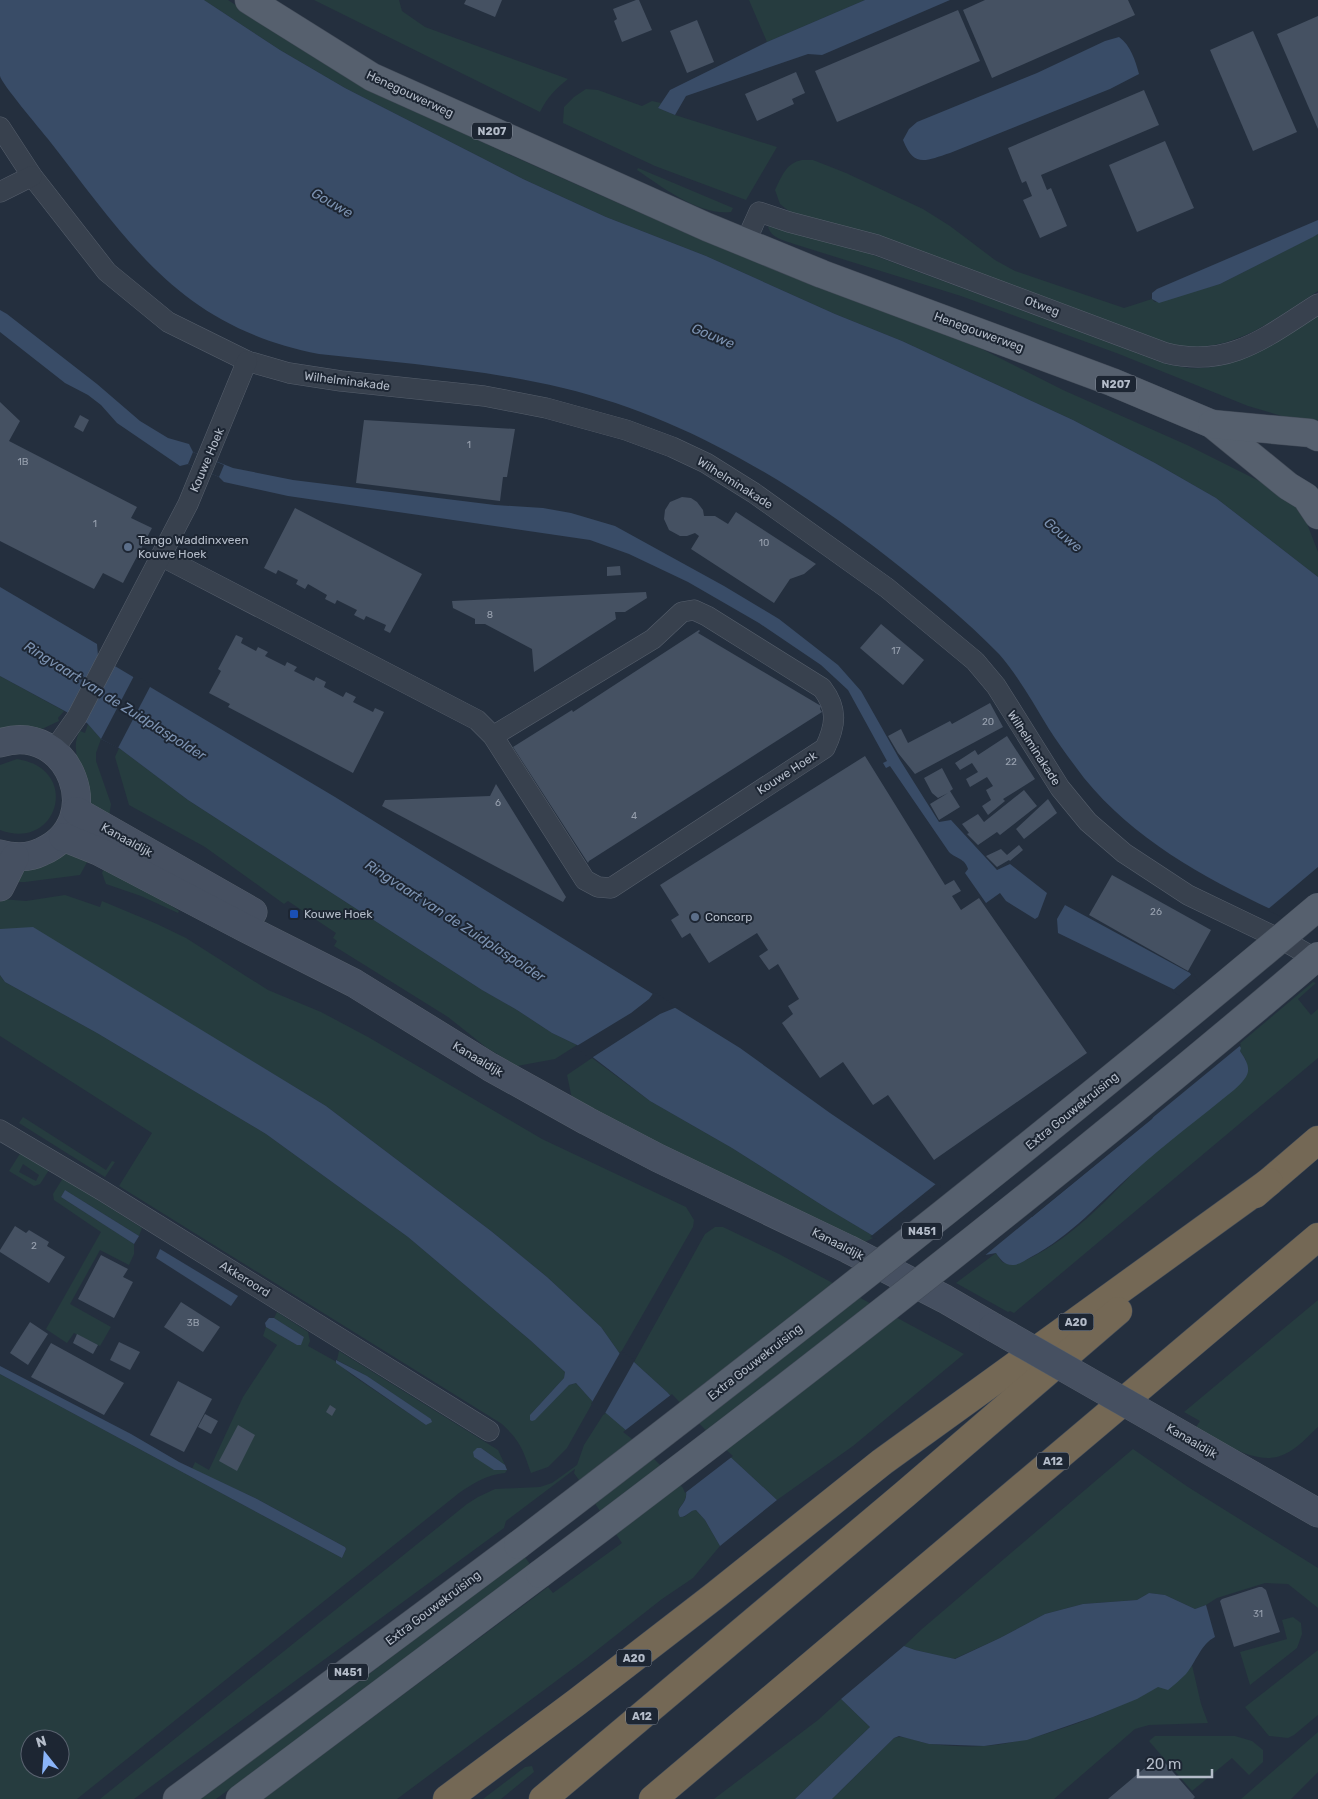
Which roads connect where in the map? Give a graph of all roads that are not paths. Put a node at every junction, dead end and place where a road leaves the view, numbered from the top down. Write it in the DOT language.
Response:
graph roads {
  1 [pos="249,0"];
  2 [pos="0,127"];
  3 [pos="32,176"];
  4 [pos="0,192"];
  5 [pos="745,243"];
  6 [pos="1318,304"];
  7 [pos="247,361"];
  8 [pos="1212,424"];
  9 [pos="1272,431"];
  10 [pos="1318,436"];
  11 [pos="1318,455"];
  12 [pos="1258,462"];
  13 [pos="1318,485"];
  14 [pos="1318,515"];
  15 [pos="160,556"];
  16 [pos="493,736"];
  17 [pos="0,743"];
  18 [pos="53,751"];
  19 [pos="76,811"];
  20 [pos="63,837"];
  21 [pos="7,855"];
  22 [pos="0,887"];
  23 [pos="1318,907"];
  24 [pos="1318,956"];
  25 [pos="1318,960"];
  26 [pos="354,983"];
  27 [pos="0,1130"];
  28 [pos="1318,1140"];
  29 [pos="1269,1182"];
  30 [pos="1318,1237"];
  31 [pos="490,1431"];
  32 [pos="1318,1513"];
  33 [pos="177,1799"];
  34 [pos="240,1799"];
  35 [pos="447,1799"];
  36 [pos="543,1799"];
  37 [pos="653,1799"];
  1 -- 5 [label="main road, Henegouwerweg / N207"];
  2 -- 3 [label="street, Wilhelminakade"];
  3 -- 4 [label="street"];
  3 -- 7 [label="street, Wilhelminakade"];
  5 -- 6 [label="street, Otweg"];
  5 -- 8 [label="main road, Henegouwerweg / N207"];
  7 -- 15 [label="street, Kouwe Hoek"];
  7 -- 25 [label="street, Wilhelminakade"];
  8 -- 9 [label="main road, Henegouwerweg / N207"];
  8 -- 12 [label="main road, Henegouwerweg / N207"];
  9 -- 10 [label="main road, Henegouwerweg / N207"];
  9 -- 11 [label="main road, Henegouwerweg / N207"];
  12 -- 13 [label="main road, Henegouwerweg / N207"];
  12 -- 14 [label="main road, Henegouwerweg / N207"];
  15 -- 16 [label="street, Kouwe Hoek"];
  15 -- 18 [label="street, Kouwe Hoek"];
  16 -- 16 [label="street, Kouwe Hoek"];
  17 -- 18 [label="main road"];
  18 -- 19 [label="main road"];
  19 -- 20 [label="main road"];
  19 -- 26 [label="main road, Kanaaldijk"];
  20 -- 21 [label="main road"];
  20 -- 26 [label="main road, Kanaaldijk"];
  21 -- 22 [label="main road"];
  23 -- 33 [label="main road, Extra Gouwekruising / N451, bridge"];
  24 -- 34 [label="main road, N451, bridge"];
  26 -- 32 [label="main road, Kanaaldijk, bridge"];
  27 -- 31 [label="street, Akkeroord"];
  28 -- 29 [label="highway, A12"];
  29 -- 35 [label="highway, A20"];
  29 -- 36 [label="highway, A12"];
  30 -- 37 [label="highway, A12"];
}
